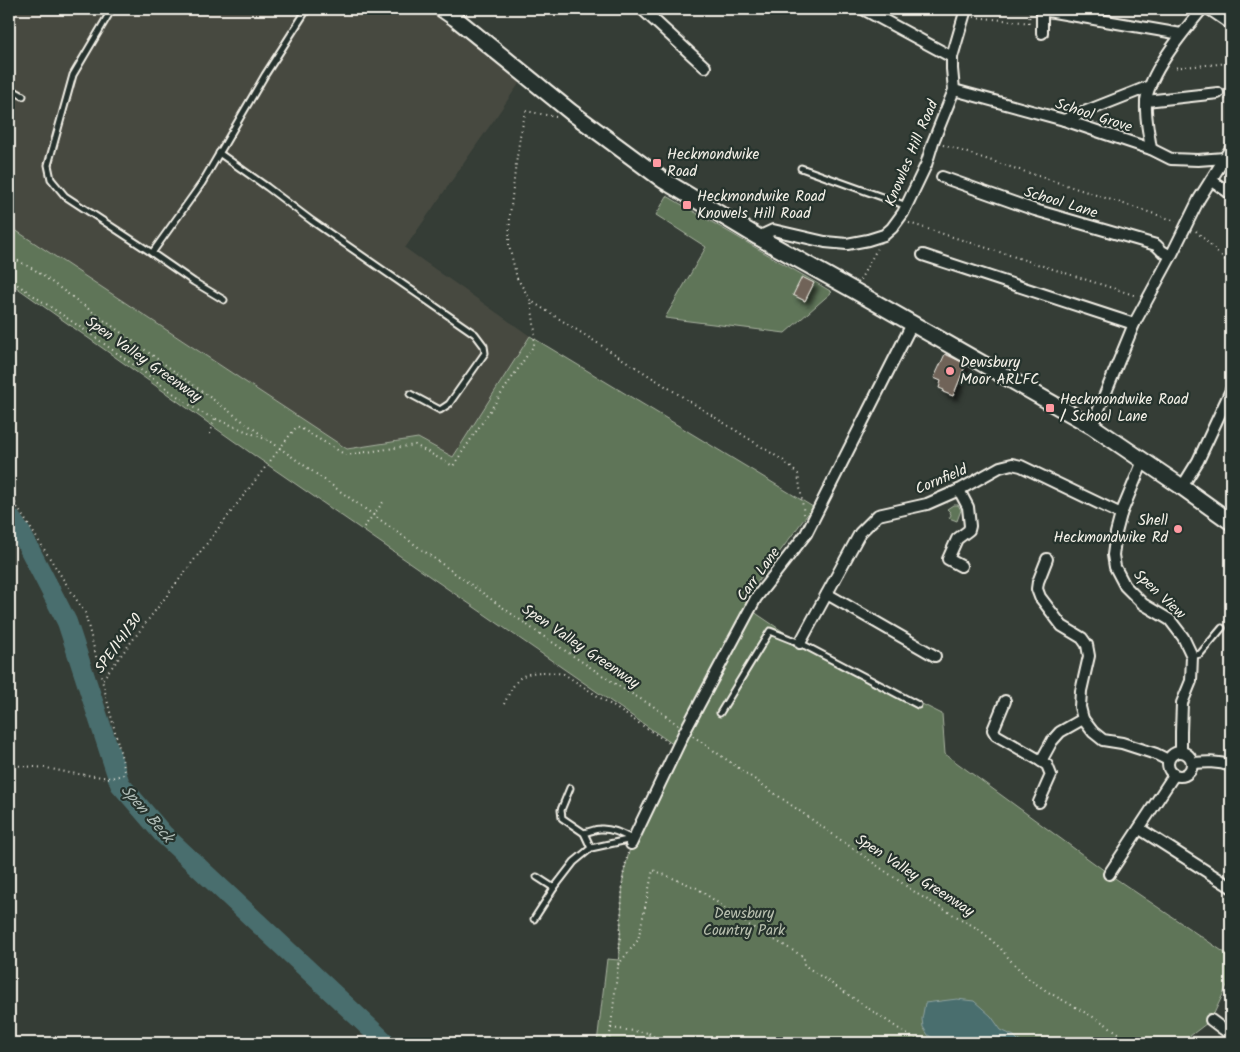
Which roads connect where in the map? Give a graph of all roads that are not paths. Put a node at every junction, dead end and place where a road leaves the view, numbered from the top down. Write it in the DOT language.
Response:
graph roads {
  1 [pos="112,9"];
  2 [pos="305,9"];
  3 [pos="442,9"];
  4 [pos="642,9"];
  5 [pos="863,9"];
  6 [pos="1202,9"];
  7 [pos="1209,9"];
  8 [pos="965,12"];
  9 [pos="1231,24"];
  10 [pos="1042,28"];
  11 [pos="1181,34"];
  12 [pos="952,57"];
  13 [pos="706,67"];
  14 [pos="1150,86"];
  15 [pos="9,88"];
  16 [pos="954,90"];
  17 [pos="1218,93"];
  18 [pos="23,96"];
  19 [pos="1146,101"];
  20 [pos="1064,120"];
  21 [pos="1231,148"];
  22 [pos="1151,149"];
  23 [pos="219,153"];
  24 [pos="1225,158"];
  25 [pos="801,168"];
  26 [pos="942,177"];
  27 [pos="1211,180"];
  28 [pos="1231,194"];
  29 [pos="907,206"];
  30 [pos="758,238"];
  31 [pos="152,253"];
  32 [pos="923,255"];
  33 [pos="1171,256"];
  34 [pos="224,300"];
  35 [pos="912,324"];
  36 [pos="1134,324"];
  37 [pos="1231,390"];
  38 [pos="410,394"];
  39 [pos="1092,426"];
  40 [pos="1143,460"];
  41 [pos="1182,487"];
  42 [pos="959,490"];
  43 [pos="1121,514"];
  44 [pos="1231,522"];
  45 [pos="1047,559"];
  46 [pos="961,566"];
  47 [pos="827,594"];
  48 [pos="1222,628"];
  49 [pos="800,642"];
  50 [pos="935,656"];
  51 [pos="1192,656"];
  52 [pos="1006,701"];
  53 [pos="918,705"];
  54 [pos="720,714"];
  55 [pos="1083,719"];
  56 [pos="1181,752"];
  57 [pos="1168,760"];
  58 [pos="1041,761"];
  59 [pos="1192,763"];
  60 [pos="1231,766"];
  61 [pos="1174,775"];
  62 [pos="570,788"];
  63 [pos="1039,802"];
  64 [pos="1140,829"];
  65 [pos="584,833"];
  66 [pos="632,841"];
  67 [pos="591,848"];
  68 [pos="1109,874"];
  69 [pos="537,877"];
  70 [pos="1231,887"];
  71 [pos="554,888"];
  72 [pos="534,919"];
  73 [pos="1211,1020"];
  74 [pos="1231,1035"];
  1 -- 31 [label="lane"];
  2 -- 23 [label="lane"];
  3 -- 30 [label="main road"];
  4 -- 13 [label="street"];
  5 -- 12 [label="street"];
  6 -- 11 [label="street"];
  7 -- 9 [label="street"];
  8 -- 12 [label="street, Knowles Hill Road"];
  10 -- 11 [label="street"];
  11 -- 14 [label="street"];
  12 -- 16 [label="street, Knowles Hill Road"];
  14 -- 19 [label="street"];
  14 -- 20 [label="street"];
  15 -- 18 [label="lane"];
  16 -- 20 [label="street, School Grove"];
  16 -- 29 [label="street, Knowles Hill Road"];
  17 -- 19 [label="street"];
  19 -- 22 [label="street"];
  20 -- 22 [label="street, School Grove"];
  21 -- 24 [label="street"];
  22 -- 24 [label="street, School Grove"];
  23 -- 31 [label="lane"];
  23 -- 38 [label="lane"];
  24 -- 27 [label="street"];
  25 -- 29 [label="lane"];
  26 -- 33 [label="street, School Lane"];
  27 -- 28 [label="street"];
  27 -- 33 [label="street"];
  29 -- 30 [label="street, Knowles Hill Road"];
  30 -- 35 [label="main road"];
  31 -- 34 [label="lane"];
  32 -- 36 [label="street"];
  33 -- 36 [label="street"];
  35 -- 39 [label="main road"];
  35 -- 66 [label="street, Carr Lane"];
  36 -- 39 [label="street"];
  37 -- 41 [label="street"];
  39 -- 40 [label="main road"];
  40 -- 41 [label="main road"];
  40 -- 43 [label="street, Spen View"];
  41 -- 44 [label="main road"];
  42 -- 43 [label="street, Cornfield"];
  42 -- 46 [label="street"];
  42 -- 47 [label="street, Cornfield"];
  43 -- 51 [label="street, Spen View"];
  45 -- 55 [label="street"];
  47 -- 49 [label="street, Cornfield"];
  47 -- 50 [label="street"];
  48 -- 51 [label="lane"];
  49 -- 53 [label="lane"];
  49 -- 54 [label="lane"];
  51 -- 56 [label="street, Spen View"];
  52 -- 58 [label="street"];
  55 -- 57 [label="street"];
  55 -- 58 [label="street"];
  56 -- 57 [label="street"];
  56 -- 59 [label="street"];
  57 -- 61 [label="street"];
  58 -- 63 [label="street"];
  59 -- 60 [label="street"];
  59 -- 61 [label="street"];
  61 -- 64 [label="street"];
  62 -- 65 [label="lane"];
  64 -- 68 [label="street"];
  64 -- 70 [label="street"];
  65 -- 66 [label="lane"];
  65 -- 67 [label="lane"];
  66 -- 67 [label="lane"];
  67 -- 71 [label="lane"];
  69 -- 71 [label="lane"];
  71 -- 72 [label="lane"];
  73 -- 74 [label="street"];
}
